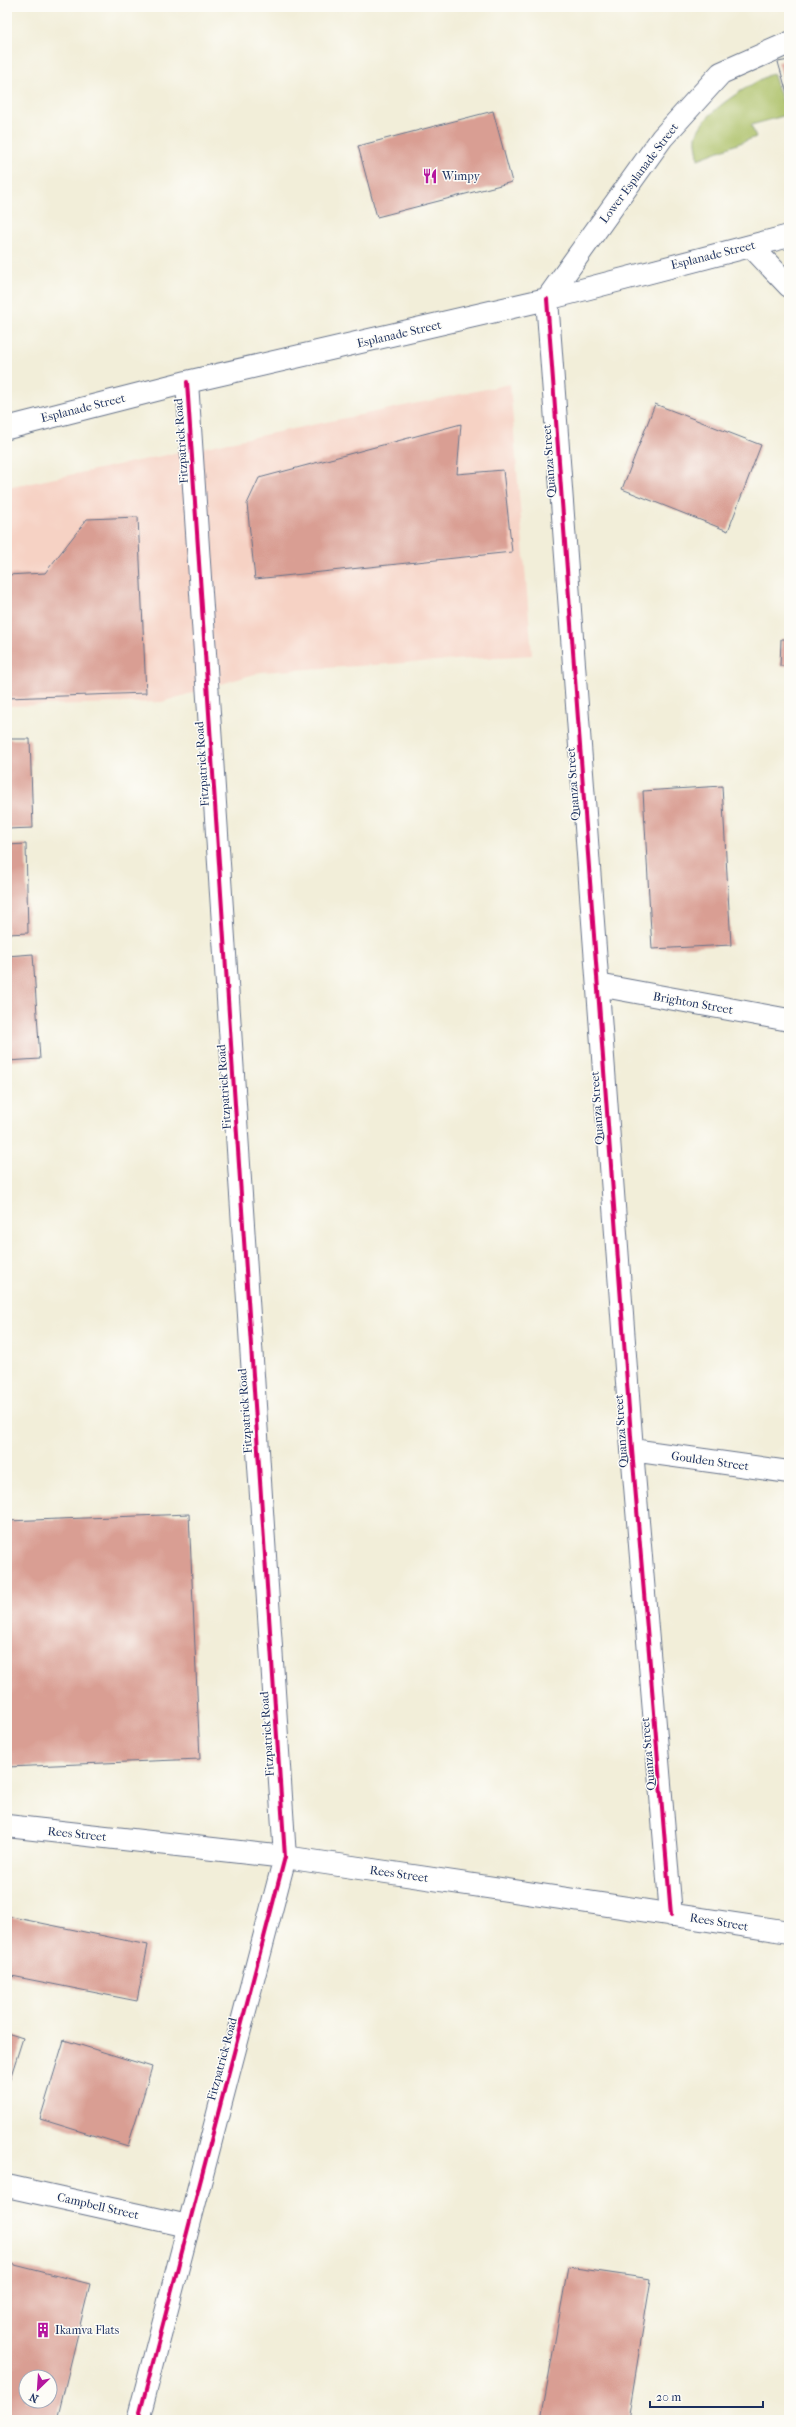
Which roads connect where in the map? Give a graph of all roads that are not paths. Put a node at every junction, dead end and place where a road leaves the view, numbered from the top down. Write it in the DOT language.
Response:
graph roads {
  1 [pos="789,44"];
  2 [pos="789,236"];
  3 [pos="751,246"];
  4 [pos="789,286"];
  5 [pos="548,299"];
  6 [pos="187,382"];
  7 [pos="7,428"];
  8 [pos="598,985"];
  9 [pos="789,1020"];
  10 [pos="632,1450"];
  11 [pos="789,1472"];
  12 [pos="7,1826"];
  13 [pos="285,1857"];
  14 [pos="671,1915"];
  15 [pos="789,1932"];
  16 [pos="7,2186"];
  17 [pos="188,2226"];
  18 [pos="138,2420"];
  1 -- 5 [label="street, Lower Esplanade Street"];
  2 -- 3 [label="street, Esplanade Street"];
  3 -- 4 [label="street"];
  3 -- 5 [label="street, Esplanade Street"];
  5 -- 6 [label="street, Esplanade Street"];
  5 -- 8 [label="street, Quanza Street"];
  6 -- 7 [label="street, Esplanade Street"];
  6 -- 13 [label="street, Fitzpatrick Road"];
  8 -- 9 [label="street, Brighton Street"];
  8 -- 10 [label="street, Quanza Street"];
  10 -- 11 [label="street, Goulden Street"];
  10 -- 14 [label="street, Quanza Street"];
  12 -- 13 [label="street, Rees Street"];
  13 -- 14 [label="street, Rees Street"];
  13 -- 17 [label="street, Fitzpatrick Road"];
  14 -- 15 [label="street, Rees Street"];
  16 -- 17 [label="street, Campbell Street"];
  17 -- 18 [label="street, Fitzpatrick Road"];
}
